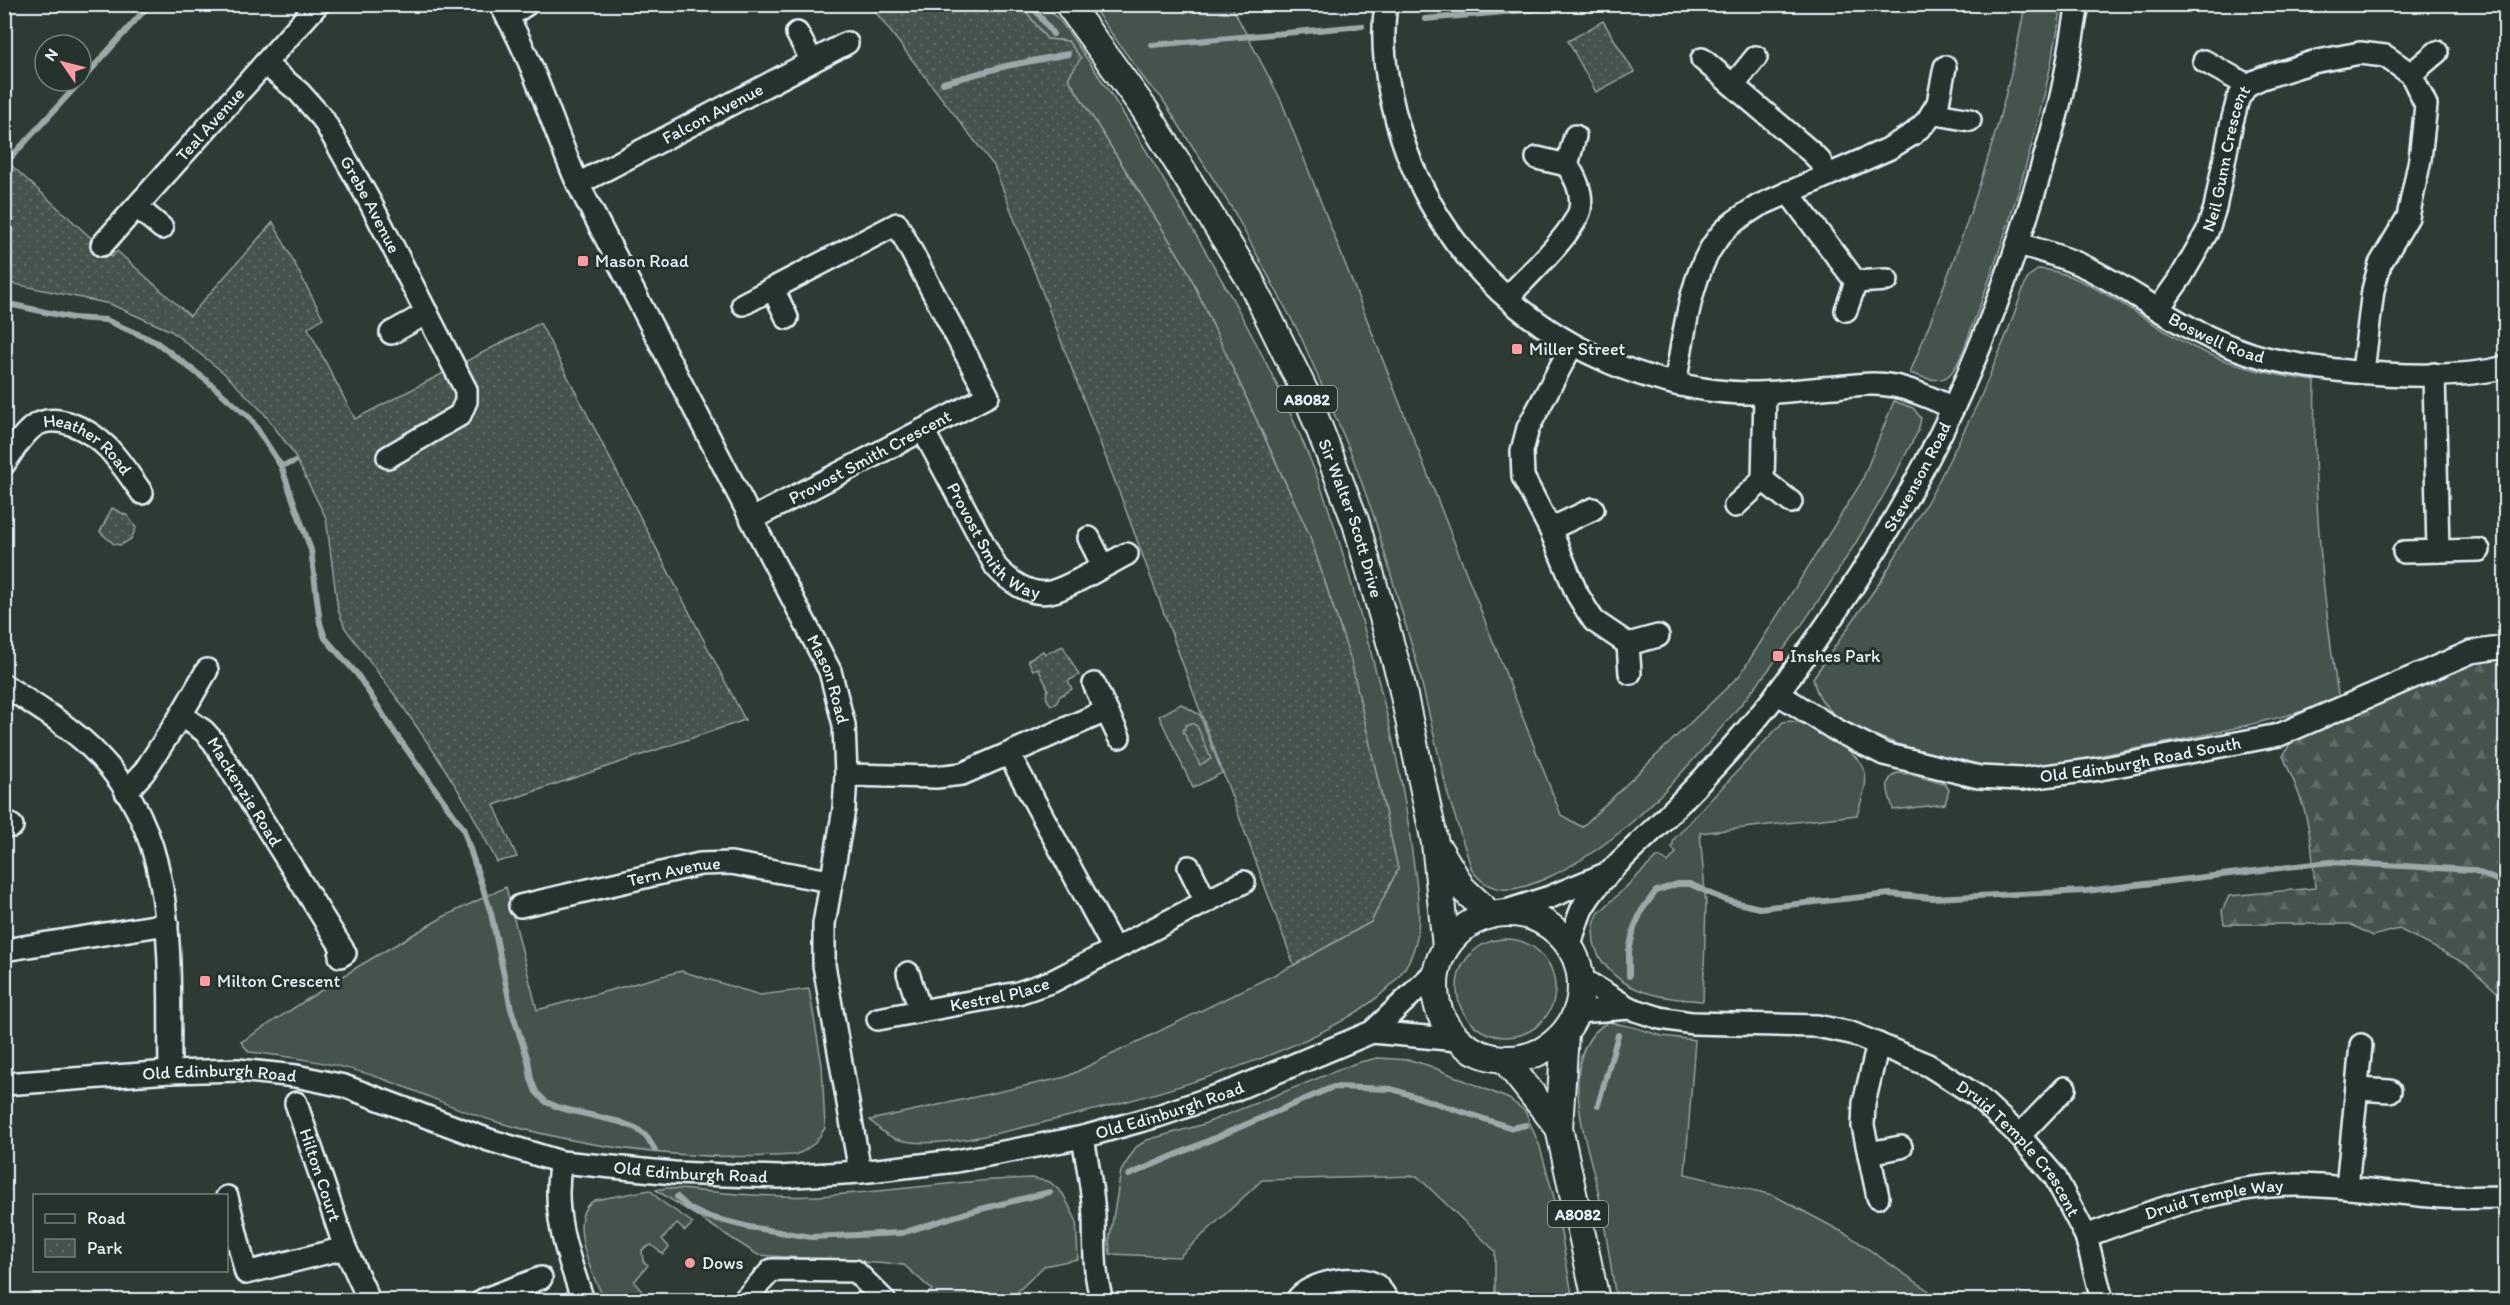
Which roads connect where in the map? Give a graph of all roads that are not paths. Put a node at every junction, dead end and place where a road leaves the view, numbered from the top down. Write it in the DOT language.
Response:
graph roads {
  1 [pos="318,4"];
  2 [pos="527,4"];
  3 [pos="1068,4"];
  4 [pos="1386,4"];
  5 [pos="2078,4"];
  6 [pos="503,11"];
  7 [pos="797,33"];
  8 [pos="847,43"];
  9 [pos="2437,52"];
  10 [pos="1756,57"];
  11 [pos="1702,59"];
  12 [pos="812,61"];
  13 [pos="2204,61"];
  14 [pos="264,64"];
  15 [pos="1945,67"];
  16 [pos="2411,74"];
  17 [pos="1734,84"];
  18 [pos="2247,85"];
  19 [pos="1932,113"];
  20 [pos="1970,120"];
  21 [pos="1575,136"];
  22 [pos="1537,158"];
  23 [pos="1567,165"];
  24 [pos="1827,174"];
  25 [pos="578,184"];
  26 [pos="1788,192"];
  27 [pos="137,207"];
  28 [pos="162,228"];
  29 [pos="2019,244"];
  30 [pos="102,245"];
  31 [pos="1887,280"];
  32 [pos="1856,282"];
  33 [pos="773,289"];
  34 [pos="1508,297"];
  35 [pos="743,304"];
  36 [pos="2159,308"];
  37 [pos="1846,310"];
  38 [pos="427,313"];
  39 [pos="787,318"];
  40 [pos="391,333"];
  41 [pos="1572,345"];
  42 [pos="2505,367"];
  43 [pos="2363,371"];
  44 [pos="2434,374"];
  45 [pos="1675,384"];
  46 [pos="1765,393"];
  47 [pos="1953,408"];
  48 [pos="923,430"];
  49 [pos="388,457"];
  50 [pos="4,464"];
  51 [pos="1763,480"];
  52 [pos="142,493"];
  53 [pos="1791,502"];
  54 [pos="1735,506"];
  55 [pos="1593,509"];
  56 [pos="753,519"];
  57 [pos="1550,529"];
  58 [pos="1089,538"];
  59 [pos="2479,550"];
  60 [pos="2438,551"];
  61 [pos="2403,552"];
  62 [pos="1127,554"];
  63 [pos="1103,566"];
  64 [pos="1658,636"];
  65 [pos="1628,644"];
  66 [pos="2505,647"];
  67 [pos="207,670"];
  68 [pos="1630,673"];
  69 [pos="1094,684"];
  70 [pos="4,685"];
  71 [pos="1777,693"];
  72 [pos="1106,711"];
  73 [pos="181,715"];
  74 [pos="1119,737"];
  75 [pos="1009,754"];
  76 [pos="846,775"];
  77 [pos="126,792"];
  78 [pos="1435,843"];
  79 [pos="1189,867"];
  80 [pos="1611,872"];
  81 [pos="830,881"];
  82 [pos="1244,882"];
  83 [pos="1206,902"];
  84 [pos="520,906"];
  85 [pos="1495,913"];
  86 [pos="167,924"];
  87 [pos="1446,947"];
  88 [pos="1569,947"];
  89 [pos="4,950"];
  90 [pos="1114,950"];
  91 [pos="340,956"];
  92 [pos="1436,971"];
  93 [pos="908,973"];
  94 [pos="1582,978"];
  95 [pos="1629,1008"];
  96 [pos="920,1010"];
  97 [pos="1578,1012"];
  98 [pos="878,1019"];
  99 [pos="1372,1032"];
  100 [pos="1565,1034"];
  101 [pos="1458,1040"];
  102 [pos="1878,1044"];
  103 [pos="2361,1046"];
  104 [pos="1505,1060"];
  105 [pos="170,1072"];
  106 [pos="4,1084"];
  107 [pos="2065,1088"];
  108 [pos="2357,1089"];
  109 [pos="2390,1092"];
  110 [pos="296,1103"];
  111 [pos="1559,1128"];
  112 [pos="2019,1136"];
  113 [pos="1083,1137"];
  114 [pos="1902,1147"];
  115 [pos="1869,1153"];
  116 [pos="561,1162"];
  117 [pos="860,1172"];
  118 [pos="2347,1188"];
  119 [pos="1878,1197"];
  120 [pos="2505,1197"];
  121 [pos="228,1201"];
  122 [pos="2086,1236"];
  123 [pos="345,1248"];
  124 [pos="541,1278"];
  125 [pos="369,1300"];
  126 [pos="483,1300"];
  127 [pos="584,1300"];
  128 [pos="744,1300"];
  129 [pos="884,1300"];
  130 [pos="1102,1300"];
  131 [pos="1297,1300"];
  132 [pos="1387,1300"];
  133 [pos="1596,1300"];
  134 [pos="2102,1300"];
  1 -- 14 [label="street, Teal Avenue"];
  2 -- 6 [label="street"];
  3 -- 78 [label="main road, Sir Walter Scott Drive / A8082"];
  4 -- 34 [label="street"];
  5 -- 29 [label="street, Stevenson Road"];
  6 -- 25 [label="street, Mason Road"];
  7 -- 12 [label="street"];
  8 -- 12 [label="street, Falcon Avenue"];
  9 -- 16 [label="street"];
  10 -- 17 [label="street"];
  11 -- 17 [label="street"];
  12 -- 25 [label="street, Falcon Avenue"];
  13 -- 18 [label="street"];
  14 -- 27 [label="street, Teal Avenue"];
  14 -- 38 [label="street, Grebe Avenue"];
  15 -- 19 [label="street"];
  16 -- 18 [label="street, Neil Gunn Crescent"];
  16 -- 43 [label="street, Neil Gunn Crescent"];
  17 -- 24 [label="street"];
  18 -- 36 [label="street, Neil Gunn Crescent"];
  19 -- 20 [label="street"];
  19 -- 24 [label="street"];
  21 -- 23 [label="street"];
  22 -- 23 [label="street"];
  23 -- 34 [label="street"];
  24 -- 26 [label="street"];
  25 -- 56 [label="street, Mason Road"];
  26 -- 32 [label="street"];
  26 -- 45 [label="street"];
  27 -- 28 [label="street"];
  27 -- 30 [label="street, Teal Avenue"];
  29 -- 36 [label="street, Boswell Road"];
  29 -- 47 [label="street, Stevenson Road"];
  31 -- 32 [label="street"];
  32 -- 37 [label="street"];
  33 -- 35 [label="street, Provost Smith Crescent"];
  33 -- 39 [label="street"];
  33 -- 48 [label="street, Provost Smith Crescent"];
  34 -- 41 [label="street"];
  36 -- 43 [label="street, Boswell Road"];
  38 -- 40 [label="street"];
  38 -- 49 [label="street, Grebe Avenue"];
  41 -- 45 [label="street"];
  41 -- 57 [label="street"];
  42 -- 44 [label="street, Boswell Road"];
  43 -- 44 [label="street, Boswell Road"];
  44 -- 60 [label="street"];
  45 -- 46 [label="street"];
  46 -- 47 [label="street"];
  46 -- 51 [label="street"];
  47 -- 71 [label="street, Stevenson Road"];
  48 -- 56 [label="street, Provost Smith Crescent"];
  48 -- 63 [label="street, Provost Smith Way"];
  50 -- 52 [label="street, Heather Road"];
  51 -- 53 [label="street"];
  51 -- 54 [label="street"];
  55 -- 57 [label="street"];
  56 -- 76 [label="street, Mason Road"];
  57 -- 65 [label="street"];
  58 -- 63 [label="street"];
  59 -- 60 [label="street"];
  60 -- 61 [label="street"];
  62 -- 63 [label="street, Provost Smith Way"];
  64 -- 65 [label="street"];
  65 -- 68 [label="street"];
  66 -- 71 [label="street, Old Edinburgh Road South"];
  67 -- 73 [label="street"];
  69 -- 72 [label="street"];
  70 -- 77 [label="street"];
  71 -- 80 [label="street, Stevenson Road"];
  72 -- 74 [label="street"];
  72 -- 75 [label="street"];
  73 -- 77 [label="street"];
  73 -- 91 [label="street, Mackenzie Road"];
  75 -- 76 [label="street"];
  75 -- 90 [label="street"];
  76 -- 81 [label="street, Mason Road"];
  77 -- 86 [label="street"];
  78 -- 85 [label="main road, Sir Walter Scott Drive / A8082"];
  78 -- 87 [label="main road, Sir Walter Scott Drive / A8082"];
  79 -- 83 [label="street"];
  80 -- 85 [label="street, Stevenson Road"];
  80 -- 88 [label="street, Stevenson Road"];
  81 -- 84 [label="street, Tern Avenue"];
  81 -- 117 [label="street, Mason Road"];
  82 -- 83 [label="street, Kestrel Place"];
  83 -- 90 [label="street, Kestrel Place"];
  85 -- 87 [label="main road, A8082"];
  85 -- 88 [label="main road, A8082"];
  86 -- 89 [label="street"];
  86 -- 105 [label="street"];
  87 -- 92 [label="main road, A8082"];
  88 -- 94 [label="main road, A8082"];
  90 -- 96 [label="street, Kestrel Place"];
  92 -- 99 [label="street, Old Edinburgh Road"];
  92 -- 101 [label="main road, A8082"];
  93 -- 96 [label="street"];
  94 -- 95 [label="street, Druid Temple Crescent"];
  94 -- 97 [label="main road, A8082"];
  95 -- 97 [label="street, Druid Temple Crescent"];
  95 -- 102 [label="street, Druid Temple Crescent"];
  96 -- 98 [label="street, Kestrel Place"];
  97 -- 100 [label="main road, A8082"];
  99 -- 101 [label="street, Old Edinburgh Road"];
  99 -- 113 [label="street, Old Edinburgh Road"];
  100 -- 104 [label="main road, A8082"];
  100 -- 111 [label="main road, A8082"];
  101 -- 104 [label="main road, A8082"];
  102 -- 112 [label="street, Druid Temple Crescent"];
  102 -- 115 [label="street"];
  103 -- 108 [label="street"];
  104 -- 111 [label="main road, A8082"];
  105 -- 106 [label="street, Old Edinburgh Road"];
  105 -- 116 [label="street, Old Edinburgh Road"];
  107 -- 112 [label="street"];
  108 -- 109 [label="street"];
  108 -- 118 [label="street"];
  110 -- 123 [label="street, Hilton Court"];
  111 -- 133 [label="main road, A8082"];
  112 -- 122 [label="street, Druid Temple Crescent"];
  113 -- 117 [label="street, Old Edinburgh Road"];
  113 -- 130 [label="street"];
  114 -- 115 [label="street"];
  115 -- 119 [label="street"];
  116 -- 117 [label="street, Old Edinburgh Road"];
  116 -- 127 [label="street"];
  118 -- 120 [label="street, Druid Temple Way"];
  118 -- 122 [label="street, Druid Temple Way"];
  121 -- 123 [label="street"];
  122 -- 134 [label="street, Druid Temple Crescent"];
  123 -- 125 [label="street, Hilton Court"];
  124 -- 126 [label="street"];
  128 -- 129 [label="street"];
  131 -- 132 [label="street"];
}
